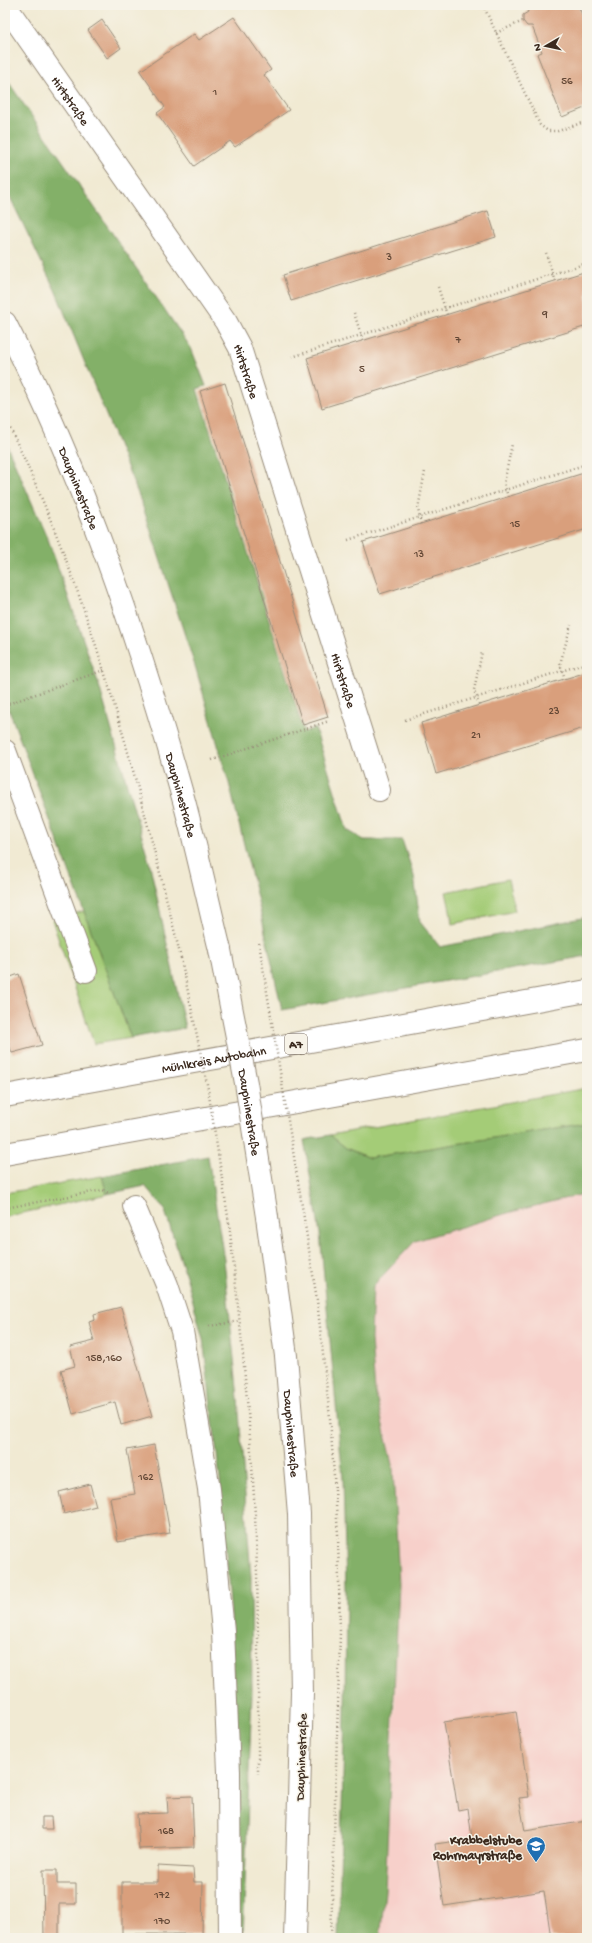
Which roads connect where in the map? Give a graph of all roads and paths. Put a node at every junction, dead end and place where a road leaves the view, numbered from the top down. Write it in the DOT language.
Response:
graph roads {
  1 [pos="5,5"];
  2 [pos="322,5"];
  3 [pos="343,5"];
  4 [pos="483,5"];
  5 [pos="524,22"];
  6 [pos="496,33"];
  7 [pos="587,121"];
  8 [pos="546,253"];
  9 [pos="587,263"];
  10 [pos="553,274"];
  11 [pos="555,281"];
  12 [pos="438,287"];
  13 [pos="445,309"];
  14 [pos="354,313"];
  15 [pos="447,315"];
  16 [pos="5,323"];
  17 [pos="361,335"];
  18 [pos="363,341"];
  19 [pos="292,358"];
  20 [pos="5,418"];
  21 [pos="512,444"];
  22 [pos="587,464"];
  23 [pos="425,471"];
  24 [pos="506,490"];
  25 [pos="508,496"];
  26 [pos="420,517"];
  27 [pos="422,524"];
  28 [pos="348,540"];
  29 [pos="571,625"];
  30 [pos="482,652"];
  31 [pos="587,663"];
  32 [pos="104,670"];
  33 [pos="562,671"];
  34 [pos="565,679"];
  35 [pos="477,698"];
  36 [pos="5,705"];
  37 [pos="479,705"];
  38 [pos="354,713"];
  39 [pos="405,720"];
  40 [pos="5,751"];
  41 [pos="212,760"];
  42 [pos="379,790"];
  43 [pos="259,943"];
  44 [pos="86,971"];
  45 [pos="587,991"];
  46 [pos="587,1050"];
  47 [pos="5,1096"];
  48 [pos="5,1154"];
  49 [pos="134,1206"];
  50 [pos="5,1208"];
  51 [pos="240,1321"];
  52 [pos="218,1325"];
  53 [pos="258,1778"];
  54 [pos="230,1938"];
  55 [pos="294,1938"];
  56 [pos="331,1938"];
  1 -- 38 [label="main road, Hirtstraße"];
  2 -- 3 [label="path"];
  4 -- 6 [label="path"];
  5 -- 6 [label="path"];
  6 -- 7 [label="path"];
  8 -- 10 [label="path"];
  9 -- 10 [label="path"];
  10 -- 11 [label="path"];
  10 -- 13 [label="path"];
  12 -- 13 [label="path"];
  13 -- 15 [label="path"];
  13 -- 17 [label="path"];
  14 -- 17 [label="path"];
  16 -- 55 [label="main road, Dauphinestraße, bridge"];
  17 -- 18 [label="path"];
  17 -- 19 [label="path"];
  20 -- 32 [label="path"];
  21 -- 24 [label="path"];
  22 -- 24 [label="path"];
  23 -- 26 [label="path"];
  24 -- 25 [label="path"];
  24 -- 26 [label="path"];
  26 -- 27 [label="path"];
  26 -- 28 [label="path"];
  29 -- 33 [label="path"];
  30 -- 35 [label="path"];
  31 -- 33 [label="path"];
  32 -- 36 [label="path"];
  32 -- 51 [label="path, bridge"];
  33 -- 34 [label="path"];
  33 -- 35 [label="path"];
  35 -- 37 [label="path"];
  35 -- 39 [label="path"];
  38 -- 41 [label="path"];
  38 -- 42 [label="main road, Hirtstraße"];
  40 -- 44 [label="main road"];
  43 -- 56 [label="path, bridge"];
  45 -- 47 [label="main road, Mühlkreis Autobahn / A7"];
  46 -- 48 [label="main road"];
  49 -- 50 [label="path"];
  49 -- 54 [label="main road"];
  51 -- 52 [label="path"];
  51 -- 53 [label="path"];
}
